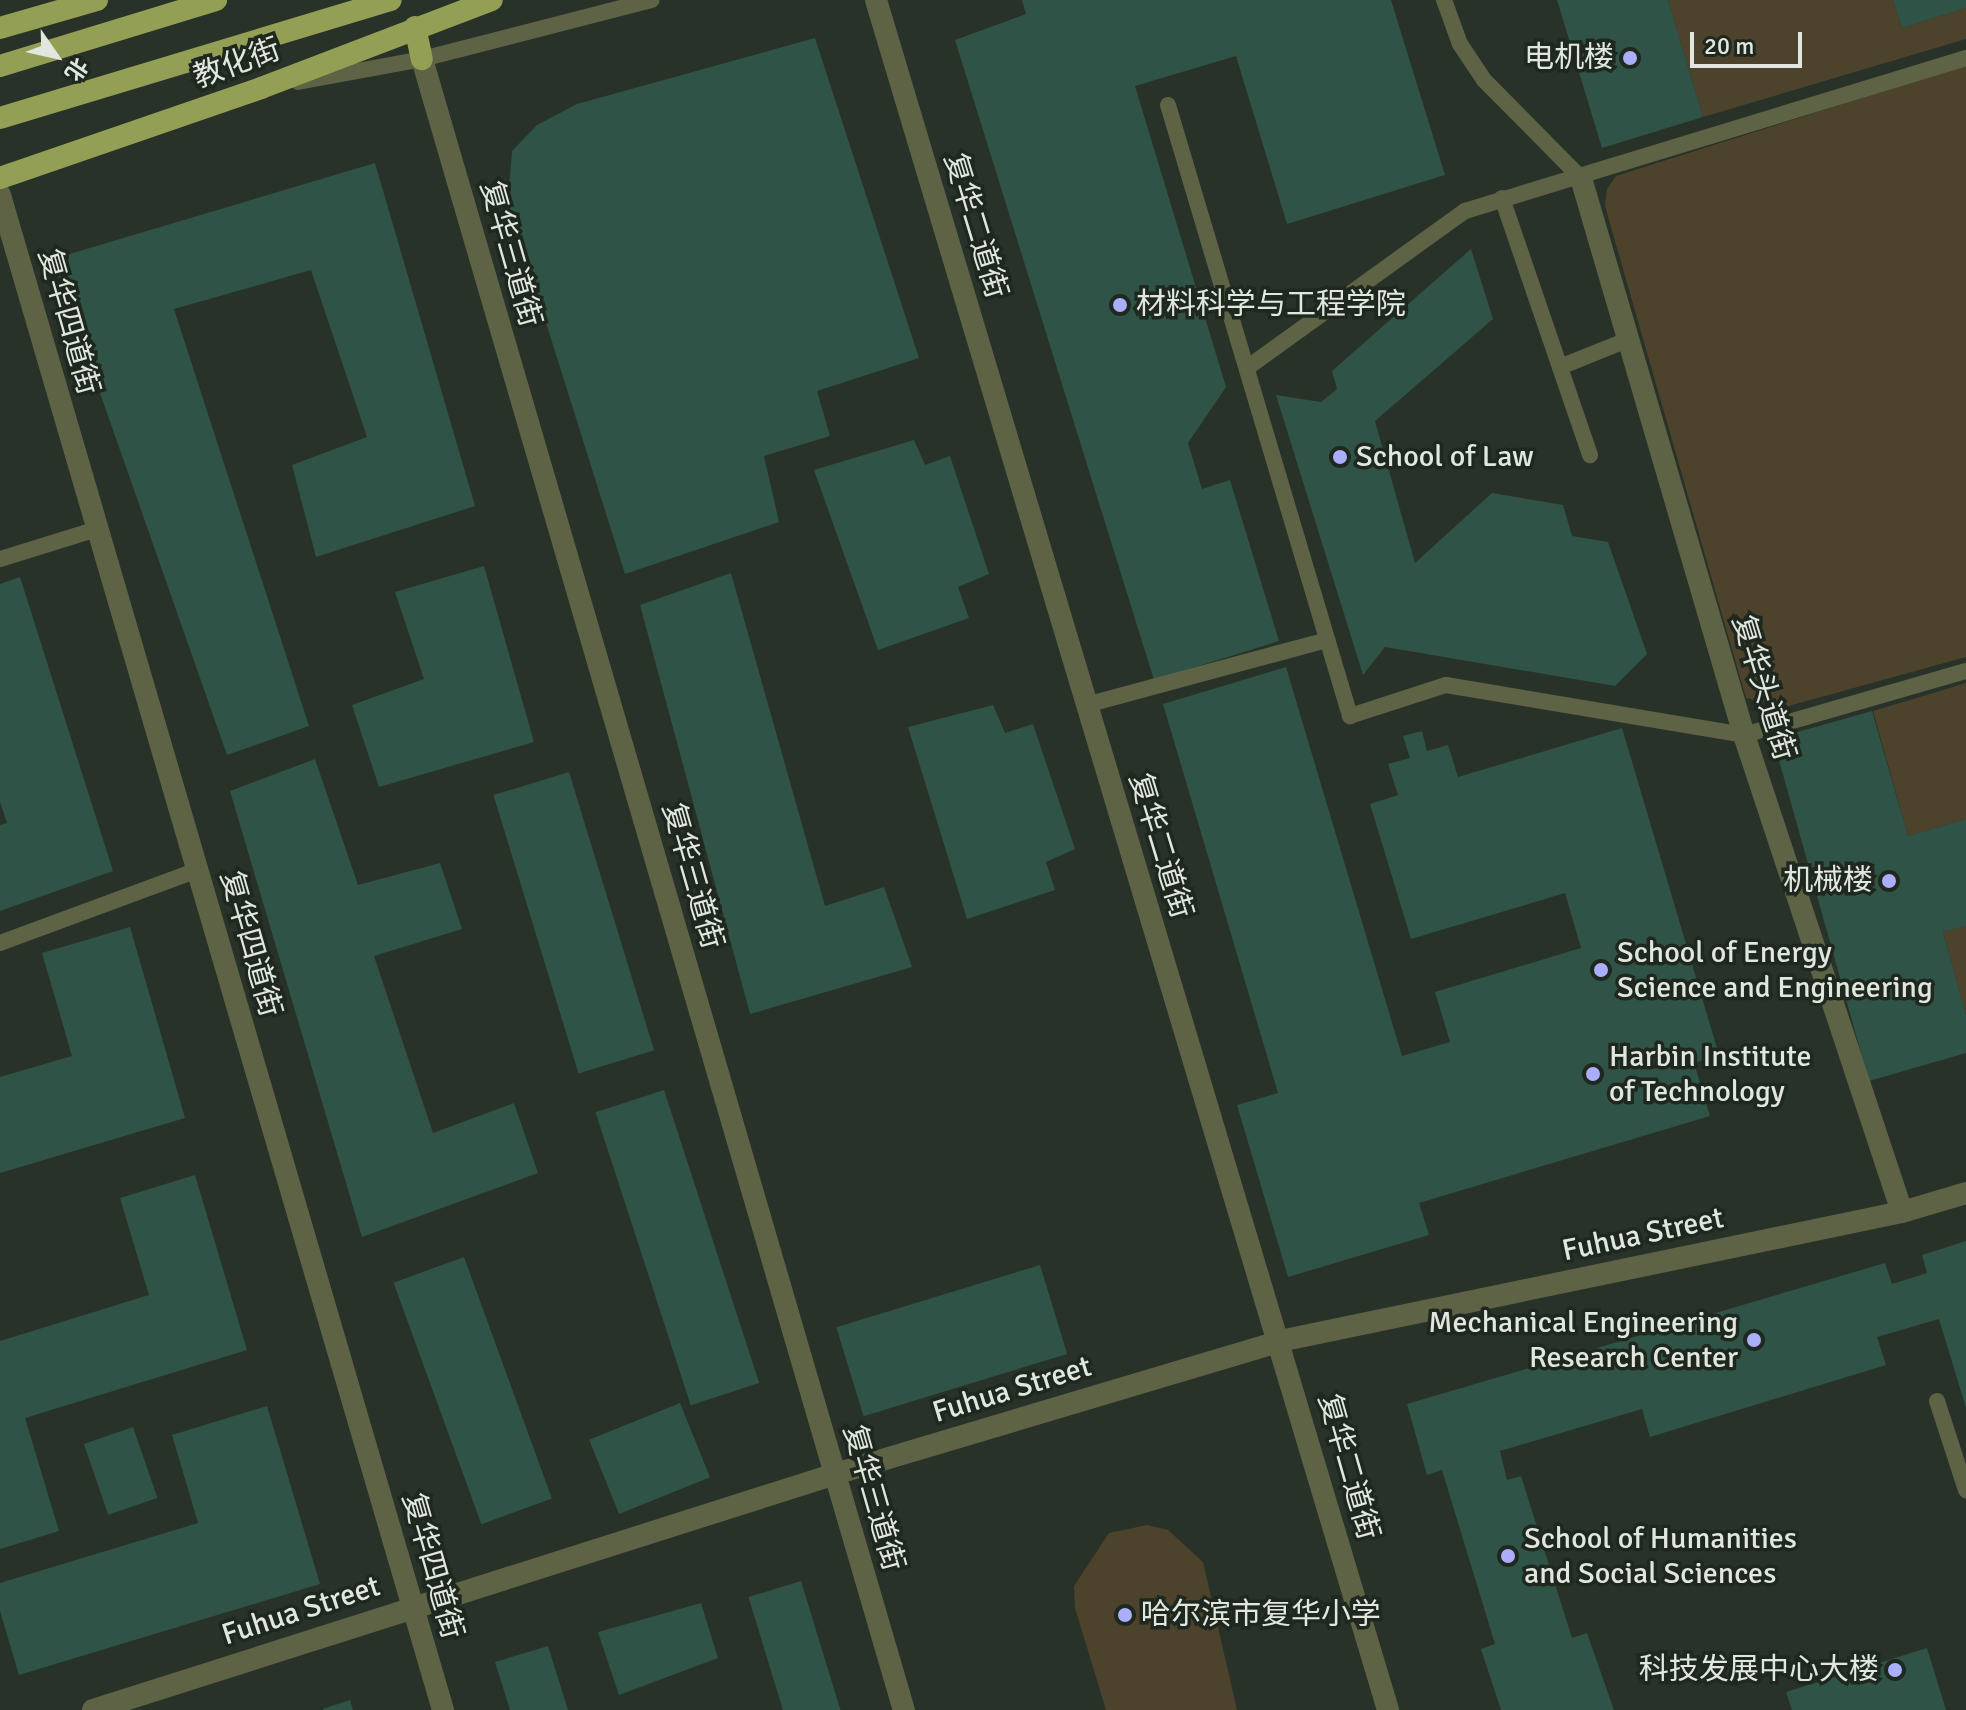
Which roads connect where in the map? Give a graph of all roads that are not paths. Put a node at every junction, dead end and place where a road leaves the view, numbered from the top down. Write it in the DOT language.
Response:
graph roads {
  1 [pos="97,0"];
  2 [pos="216,0"];
  3 [pos="391,0"];
  4 [pos="492,0"];
  5 [pos="652,0"];
  6 [pos="876,0"];
  7 [pos="1444,0"];
  8 [pos="415,27"];
  9 [pos="0,28"];
  10 [pos="1966,58"];
  11 [pos="422,59"];
  12 [pos="0,66"];
  13 [pos="261,88"];
  14 [pos="1168,105"];
  15 [pos="0,118"];
  16 [pos="0,178"];
  17 [pos="1581,178"];
  18 [pos="0,195"];
  19 [pos="1502,198"];
  20 [pos="1627,340"];
  21 [pos="1560,367"];
  22 [pos="1247,368"];
  23 [pos="1590,455"];
  24 [pos="97,529"];
  25 [pos="0,559"];
  26 [pos="1327,640"];
  27 [pos="1966,671"];
  28 [pos="1086,705"];
  29 [pos="1744,735"];
  30 [pos="197,870"];
  31 [pos="0,943"];
  32 [pos="1966,1193"];
  33 [pos="1902,1212"];
  34 [pos="1280,1341"];
  35 [pos="1937,1401"];
  36 [pos="835,1474"];
  37 [pos="1966,1490"];
  38 [pos="413,1606"];
  39 [pos="93,1710"];
  40 [pos="443,1710"];
  41 [pos="904,1710"];
  42 [pos="1388,1710"];
  1 -- 9 [label="highway"];
  2 -- 12 [label="highway"];
  3 -- 15 [label="highway"];
  4 -- 8 [label="highway, 教化街"];
  5 -- 11 [label="lane"];
  6 -- 28 [label="street, 复华二道街"];
  7 -- 17 [label="lane"];
  8 -- 11 [label="highway"];
  8 -- 13 [label="highway, 教化街"];
  10 -- 17 [label="lane"];
  11 -- 13 [label="lane"];
  11 -- 36 [label="street, 复华三道街"];
  13 -- 16 [label="highway, 教化街"];
  14 -- 22 [label="lane"];
  17 -- 19 [label="lane"];
  17 -- 20 [label="street, 复华头道街"];
  18 -- 24 [label="street, 复华四道街"];
  19 -- 21 [label="lane"];
  19 -- 22 [label="lane"];
  20 -- 21 [label="lane"];
  20 -- 29 [label="street, 复华头道街"];
  21 -- 23 [label="lane"];
  22 -- 26 [label="lane"];
  24 -- 25 [label="lane"];
  24 -- 30 [label="street, 复华四道街"];
  26 -- 28 [label="lane"];
  26 -- 29 [label="lane"];
  27 -- 29 [label="lane"];
  28 -- 34 [label="street, 复华二道街"];
  29 -- 33 [label="street, 复华头道街"];
  30 -- 31 [label="lane"];
  30 -- 38 [label="street, 复华四道街"];
  32 -- 33 [label="street, Fuhua Street"];
  33 -- 34 [label="street, Fuhua Street"];
  34 -- 36 [label="street, Fuhua Street"];
  34 -- 42 [label="street, 复华二道街"];
  35 -- 37 [label="lane"];
  36 -- 38 [label="street, Fuhua Street"];
  36 -- 41 [label="street, 复华三道街"];
  38 -- 39 [label="street, Fuhua Street"];
  38 -- 40 [label="street, 复华四道街"];
}
